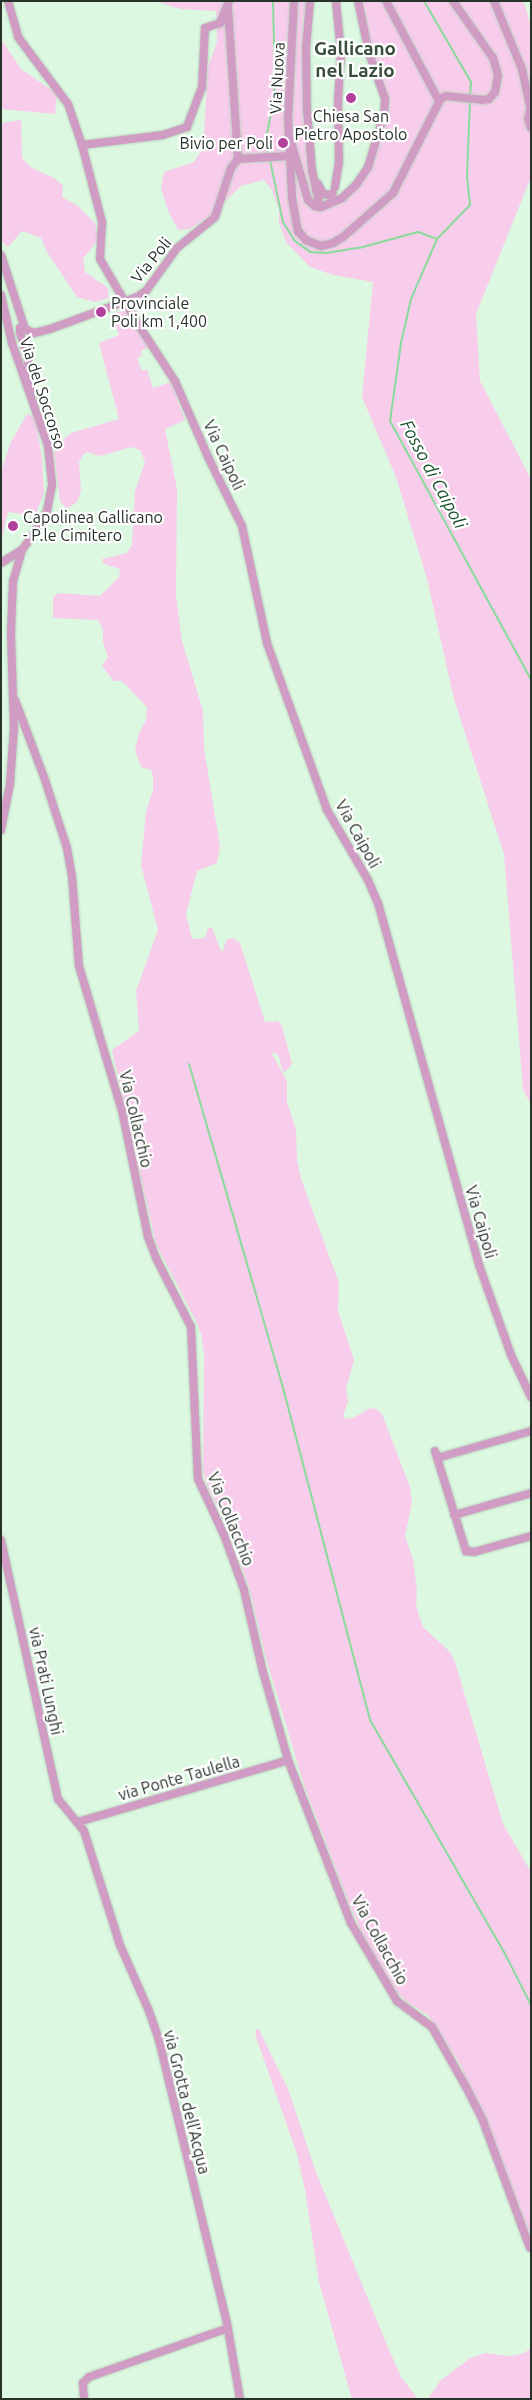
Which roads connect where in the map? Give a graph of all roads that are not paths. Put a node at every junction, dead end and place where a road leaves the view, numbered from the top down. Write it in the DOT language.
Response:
graph roads {
  1 [pos="8,1"];
  2 [pos="229,1"];
  3 [pos="294,1"];
  4 [pos="310,1"];
  5 [pos="336,1"];
  6 [pos="358,1"];
  7 [pos="386,1"];
  8 [pos="453,1"];
  9 [pos="494,1"];
  10 [pos="439,100"];
  11 [pos="531,111"];
  12 [pos="531,128"];
  13 [pos="289,136"];
  14 [pos="82,145"];
  15 [pos="289,156"];
  16 [pos="241,158"];
  17 [pos="312,170"];
  18 [pos="320,207"];
  19 [pos="1,255"];
  20 [pos="1,295"];
  21 [pos="125,300"];
  22 [pos="24,326"];
  23 [pos="32,398"];
  24 [pos="22,550"];
  25 [pos="1,563"];
  26 [pos="15,700"];
  27 [pos="1,830"];
  28 [pos="531,1397"];
  29 [pos="531,1431"];
  30 [pos="531,1493"];
  31 [pos="454,1515"];
  32 [pos="531,1536"];
  33 [pos="1,1540"];
  34 [pos="4,1561"];
  35 [pos="288,1760"];
  36 [pos="78,1822"];
  37 [pos="530,2248"];
  38 [pos="228,2328"];
  39 [pos="84,2399"];
  40 [pos="240,2399"];
  1 -- 14 [label="street, Via Caipoli"];
  2 -- 14 [label="street"];
  2 -- 16 [label="street"];
  3 -- 13 [label="street, Via Nuova"];
  4 -- 17 [label="street"];
  5 -- 17 [label="street"];
  6 -- 18 [label="street"];
  7 -- 10 [label="street"];
  8 -- 10 [label="street"];
  9 -- 11 [label="street"];
  10 -- 15 [label="street, Via Nuova"];
  11 -- 12 [label="street"];
  13 -- 15 [label="street, Via Nuova"];
  13 -- 18 [label="street"];
  14 -- 21 [label="street, Via Caipoli"];
  15 -- 16 [label="street"];
  16 -- 21 [label="street, Via Poli"];
  17 -- 18 [label="street"];
  19 -- 22 [label="street"];
  20 -- 23 [label="street, Via del Soccorso"];
  21 -- 22 [label="street, Via Poli"];
  21 -- 28 [label="street, Via Caipoli"];
  22 -- 23 [label="street"];
  23 -- 24 [label="street, Via del Soccorso"];
  24 -- 25 [label="street"];
  24 -- 26 [label="street, Via del Soccorso"];
  26 -- 27 [label="street"];
  26 -- 35 [label="street, Via Collacchio"];
  29 -- 31 [label="street"];
  30 -- 31 [label="street"];
  31 -- 32 [label="street"];
  33 -- 34 [label="street, via Prati Lunghi"];
  34 -- 36 [label="street, via Prati Lunghi"];
  35 -- 36 [label="street, via Ponte Taulella"];
  35 -- 37 [label="street, Via Collacchio"];
  36 -- 38 [label="street, via Grotta dell'Acqua"];
  38 -- 39 [label="street"];
  38 -- 40 [label="street, via Grotta dell'Acqua"];
}
